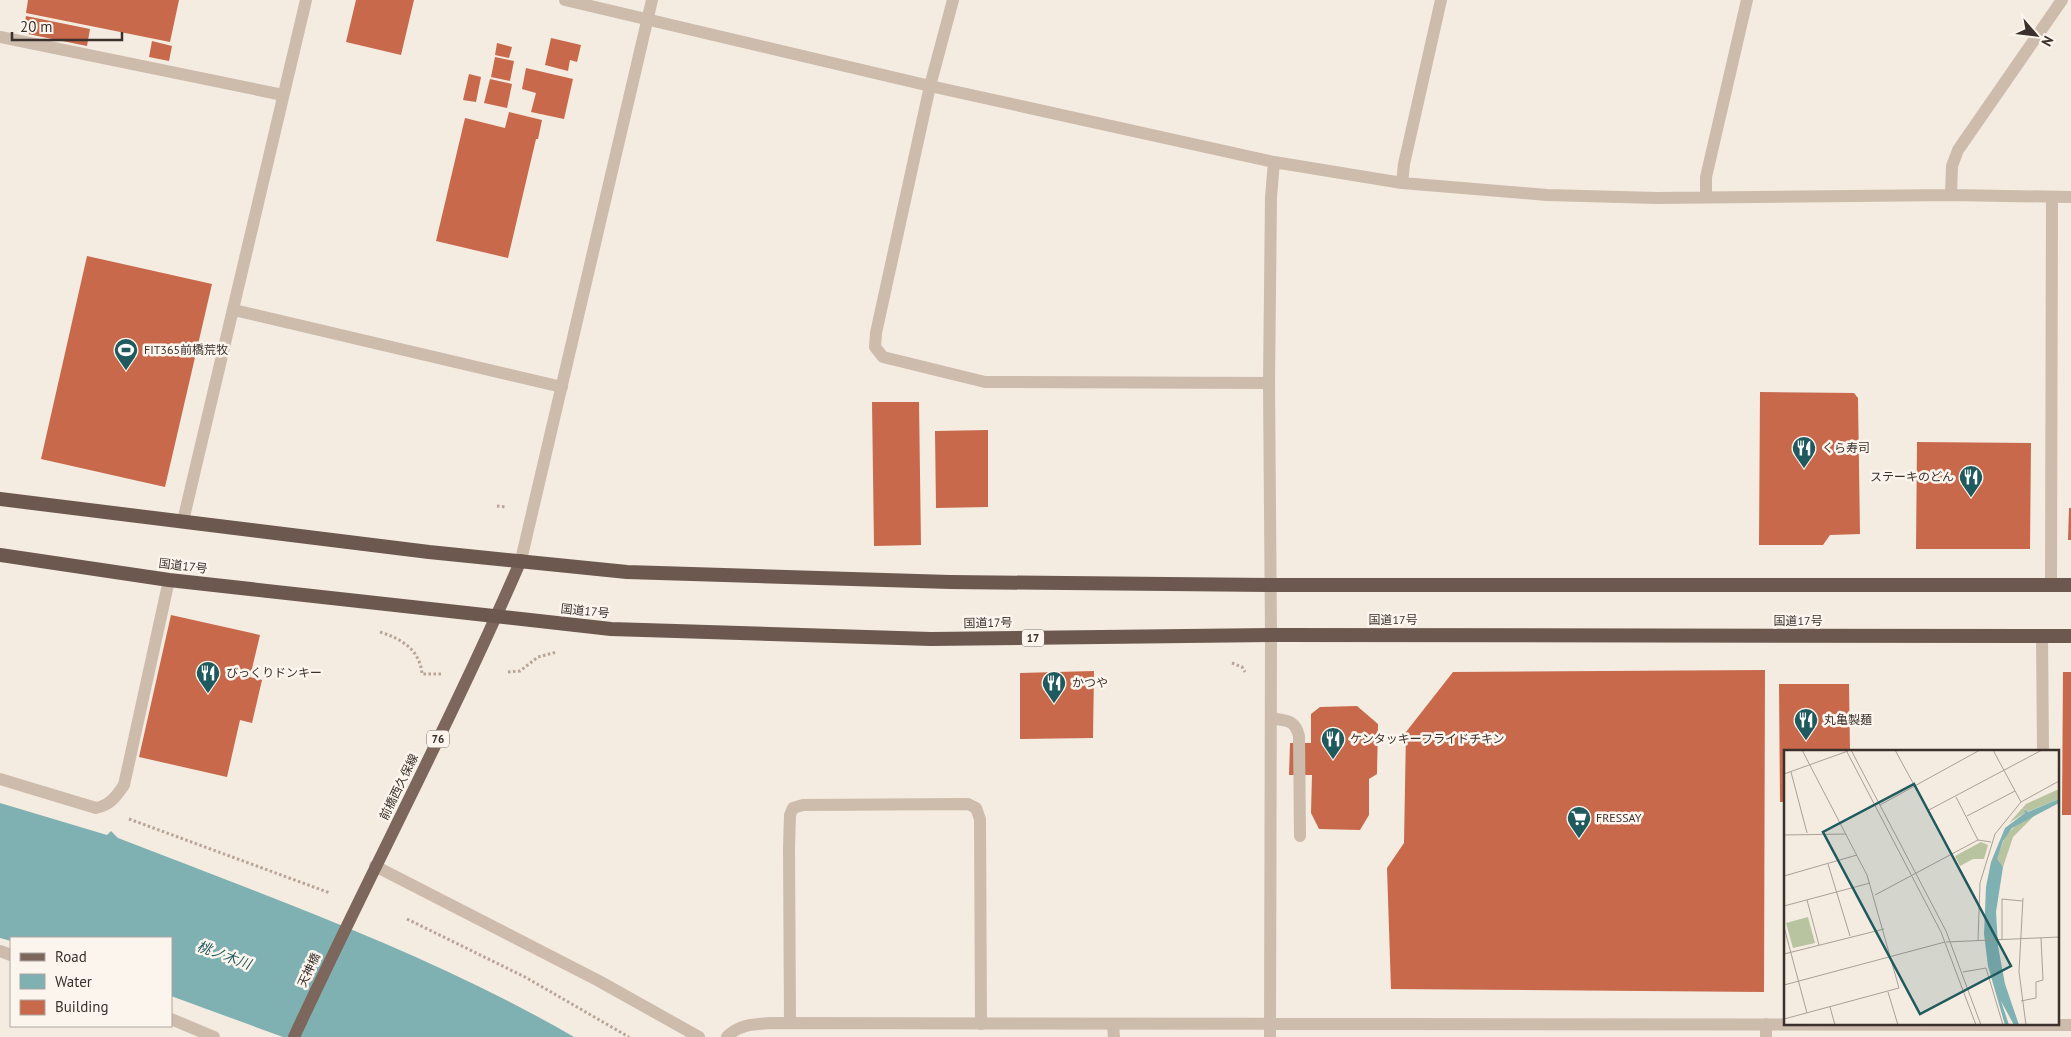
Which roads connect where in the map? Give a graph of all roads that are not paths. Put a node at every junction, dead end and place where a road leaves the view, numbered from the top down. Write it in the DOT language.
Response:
graph roads {
  1 [pos="306,0"];
  2 [pos="565,0"];
  3 [pos="652,0"];
  4 [pos="953,0"];
  5 [pos="1441,0"];
  6 [pos="1747,0"];
  7 [pos="2062,0"];
  8 [pos="647,19"];
  9 [pos="0,37"];
  10 [pos="930,86"];
  11 [pos="283,95"];
  12 [pos="1274,162"];
  13 [pos="1402,183"];
  14 [pos="1951,195"];
  15 [pos="1706,197"];
  16 [pos="2052,197"];
  17 [pos="2071,197"];
  18 [pos="234,310"];
  19 [pos="1269,384"];
  20 [pos="562,387"];
  21 [pos="0,499"];
  22 [pos="183,521"];
  23 [pos="0,555"];
  24 [pos="521,560"];
  25 [pos="169,580"];
  26 [pos="1269,585"];
  27 [pos="2051,585"];
  28 [pos="2071,585"];
  29 [pos="496,617"];
  30 [pos="1271,635"];
  31 [pos="2042,636"];
  32 [pos="2071,636"];
  33 [pos="1271,718"];
  34 [pos="2043,750"];
  35 [pos="0,780"];
  36 [pos="1300,836"];
  37 [pos="375,866"];
  38 [pos="350,915"];
  39 [pos="172,1019"];
  40 [pos="790,1023"];
  41 [pos="1270,1023"];
  42 [pos="981,1024"];
  43 [pos="2071,1025"];
  44 [pos="2046,1028"];
  45 [pos="1113,1031"];
  46 [pos="1766,1031"];
  47 [pos="214,1037"];
  48 [pos="294,1037"];
  49 [pos="699,1037"];
  50 [pos="727,1037"];
  51 [pos="1270,1037"];
  1 -- 11 [label="street"];
  2 -- 8 [label="street"];
  3 -- 8 [label="street"];
  4 -- 10 [label="street"];
  5 -- 13 [label="street"];
  6 -- 15 [label="street"];
  7 -- 14 [label="street"];
  8 -- 10 [label="street"];
  8 -- 20 [label="street"];
  9 -- 11 [label="street"];
  10 -- 12 [label="street"];
  10 -- 19 [label="street"];
  11 -- 18 [label="street"];
  12 -- 13 [label="street"];
  12 -- 19 [label="street"];
  13 -- 15 [label="street"];
  14 -- 15 [label="street"];
  14 -- 16 [label="street"];
  16 -- 17 [label="street"];
  16 -- 27 [label="street"];
  18 -- 20 [label="street"];
  18 -- 22 [label="street"];
  19 -- 26 [label="street"];
  20 -- 24 [label="street"];
  21 -- 22 [label="highway"];
  22 -- 24 [label="highway"];
  23 -- 25 [label="highway, 国道17号 / 17"];
  24 -- 26 [label="highway"];
  24 -- 29 [label="main road, 前橋西久保線 / 76"];
  25 -- 29 [label="highway, 国道17号 / 17"];
  25 -- 35 [label="street"];
  26 -- 27 [label="highway"];
  26 -- 30 [label="street"];
  27 -- 28 [label="highway"];
  29 -- 30 [label="highway, 国道17号 / 17"];
  29 -- 37 [label="main road, 前橋西久保線 / 76"];
  30 -- 31 [label="highway, 国道17号 / 17"];
  30 -- 33 [label="street"];
  31 -- 32 [label="highway, 国道17号 / 17"];
  31 -- 34 [label="street"];
  33 -- 36 [label="street"];
  33 -- 41 [label="street"];
  37 -- 38 [label="main road, 前橋西久保線 / 76"];
  37 -- 49 [label="street"];
  38 -- 48 [label="main road, 天神橋 / 76"];
  39 -- 47 [label="street"];
  40 -- 42 [label="street"];
  40 -- 42 [label="street"];
  40 -- 50 [label="street"];
  41 -- 45 [label="street"];
  41 -- 46 [label="street"];
  41 -- 51 [label="street"];
  42 -- 45 [label="street"];
  43 -- 44 [label="street"];
  44 -- 46 [label="street"];
}
